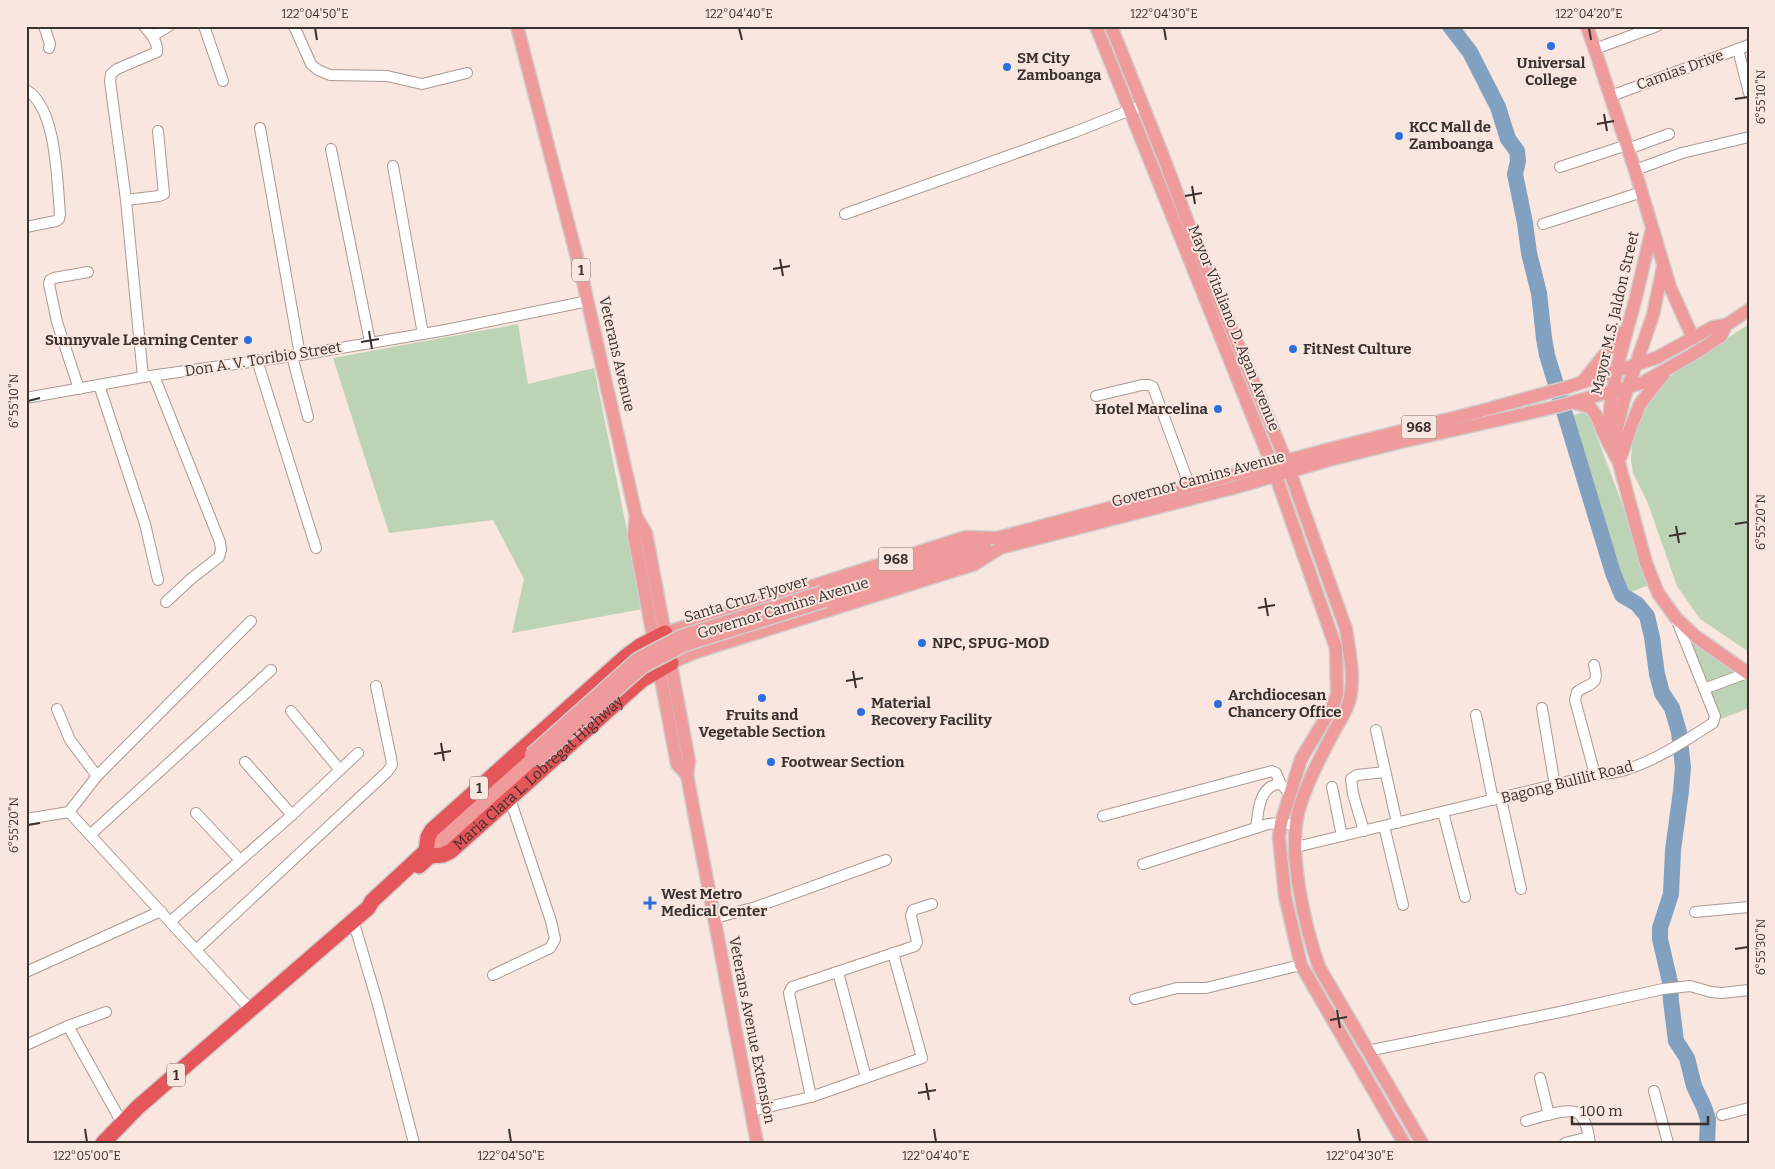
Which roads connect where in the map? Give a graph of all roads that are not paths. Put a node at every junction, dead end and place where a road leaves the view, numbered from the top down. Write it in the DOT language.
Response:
graph roads {
  1 [pos="44,26"];
  2 [pos="144,26"];
  3 [pos="170,26"];
  4 [pos="204,26"];
  5 [pos="294,26"];
  6 [pos="517,26"];
  7 [pos="1096,26"];
  8 [pos="1111,26"];
  9 [pos="1587,26"];
  10 [pos="1657,26"];
  11 [pos="153,36"];
  12 [pos="1749,46"];
  13 [pos="49,48"];
  14 [pos="1595,49"];
  15 [pos="1738,49"];
  16 [pos="467,73"];
  17 [pos="223,81"];
  18 [pos="26,90"];
  19 [pos="1749,93"];
  20 [pos="1610,96"];
  21 [pos="1143,104"];
  22 [pos="1129,110"];
  23 [pos="260,128"];
  24 [pos="158,131"];
  25 [pos="1669,134"];
  26 [pos="1749,137"];
  27 [pos="1628,147"];
  28 [pos="331,149"];
  29 [pos="1163,156"];
  30 [pos="1150,161"];
  31 [pos="393,166"];
  32 [pos="1560,167"];
  33 [pos="1635,170"];
  34 [pos="1642,192"];
  35 [pos="126,200"];
  36 [pos="844,214"];
  37 [pos="1543,224"];
  38 [pos="1652,226"];
  39 [pos="26,228"];
  40 [pos="1663,266"];
  41 [pos="88,272"];
  42 [pos="588,301"];
  43 [pos="1749,310"];
  44 [pos="1631,319"];
  45 [pos="1726,325"];
  46 [pos="423,334"];
  47 [pos="1693,338"];
  48 [pos="370,342"];
  49 [pos="296,355"];
  50 [pos="257,360"];
  51 [pos="1634,366"];
  52 [pos="1667,369"];
  53 [pos="1617,372"];
  54 [pos="149,376"];
  55 [pos="1583,382"];
  56 [pos="99,385"];
  57 [pos="1627,388"];
  58 [pos="79,389"];
  59 [pos="1613,392"];
  60 [pos="1096,396"];
  61 [pos="26,398"];
  62 [pos="1573,403"];
  63 [pos="308,417"];
  64 [pos="1607,440"];
  65 [pos="1619,463"];
  66 [pos="1288,466"];
  67 [pos="1274,470"];
  68 [pos="1190,487"];
  69 [pos="998,543"];
  70 [pos="316,548"];
  71 [pos="158,580"];
  72 [pos="796,590"];
  73 [pos="166,602"];
  74 [pos="749,605"];
  75 [pos="805,618"];
  76 [pos="1676,618"];
  77 [pos="702,620"];
  78 [pos="251,621"];
  79 [pos="758,632"];
  80 [pos="659,636"];
  81 [pos="710,647"];
  82 [pos="1594,665"];
  83 [pos="665,666"];
  84 [pos="613,668"];
  85 [pos="271,670"];
  86 [pos="1748,673"];
  87 [pos="376,686"];
  88 [pos="632,689"];
  89 [pos="1704,689"];
  90 [pos="578,700"];
  91 [pos="1542,708"];
  92 [pos="57,709"];
  93 [pos="291,711"];
  94 [pos="1476,714"];
  95 [pos="597,721"];
  96 [pos="1376,730"];
  97 [pos="542,731"];
  98 [pos="561,752"];
  99 [pos="358,753"];
  100 [pos="245,762"];
  101 [pos="340,770"];
  102 [pos="1385,772"];
  103 [pos="1595,775"];
  104 [pos="97,776"];
  105 [pos="1280,783"];
  106 [pos="1555,786"];
  107 [pos="1332,787"];
  108 [pos="1290,793"];
  109 [pos="510,799"];
  110 [pos="1497,800"];
  111 [pos="69,812"];
  112 [pos="196,812"];
  113 [pos="1443,812"];
  114 [pos="292,815"];
  115 [pos="1103,816"];
  116 [pos="26,819"];
  117 [pos="1281,823"];
  118 [pos="1397,823"];
  119 [pos="1384,826"];
  120 [pos="1256,828"];
  121 [pos="1296,830"];
  122 [pos="1364,831"];
  123 [pos="90,834"];
  124 [pos="1342,836"];
  125 [pos="1280,837"];
  126 [pos="1296,848"];
  127 [pos="428,854"];
  128 [pos="240,860"];
  129 [pos="886,860"];
  130 [pos="1143,864"];
  131 [pos="1298,872"];
  132 [pos="1283,874"];
  133 [pos="1521,889"];
  134 [pos="1465,897"];
  135 [pos="932,904"];
  136 [pos="1403,905"];
  137 [pos="1749,907"];
  138 [pos="161,911"];
  139 [pos="1695,912"];
  140 [pos="361,914"];
  141 [pos="714,918"];
  142 [pos="171,922"];
  143 [pos="1312,944"];
  144 [pos="1297,948"];
  145 [pos="196,950"];
  146 [pos="893,953"];
  147 [pos="1301,965"];
  148 [pos="26,972"];
  149 [pos="838,972"];
  150 [pos="493,975"];
  151 [pos="1749,990"];
  152 [pos="1135,999"];
  153 [pos="251,1010"];
  154 [pos="106,1012"];
  155 [pos="68,1026"];
  156 [pos="26,1045"];
  157 [pos="1368,1051"];
  158 [pos="1354,1058"];
  159 [pos="866,1078"];
  160 [pos="1540,1078"];
  161 [pos="1654,1091"];
  162 [pos="812,1097"];
  163 [pos="1749,1108"];
  164 [pos="751,1111"];
  165 [pos="1549,1115"];
  166 [pos="1722,1115"];
  167 [pos="1526,1121"];
  168 [pos="122,1123"];
  169 [pos="1414,1129"];
  170 [pos="1402,1140"];
  171 [pos="1590,1140"];
  172 [pos="102,1143"];
  173 [pos="414,1143"];
  174 [pos="758,1143"];
  175 [pos="1422,1143"];
  176 [pos="1565,1143"];
  177 [pos="1668,1143"];
  1 -- 13 [label="street"];
  2 -- 11 [label="street"];
  3 -- 11 [label="street"];
  4 -- 17 [label="street"];
  5 -- 16 [label="street"];
  6 -- 42 [label="main road, Veterans Avenue / 1"];
  7 -- 22 [label="main road, Mayor Vitaliano D. Agan Avenue"];
  8 -- 21 [label="main road, Mayor Vitaliano D. Agan Avenue"];
  9 -- 14 [label="main road, Mayor M.S. Jaldon Street"];
  10 -- 14 [label="street"];
  11 -- 35 [label="street"];
  12 -- 15 [label="street, Camias Drive"];
  14 -- 20 [label="main road, Mayor M.S. Jaldon Street"];
  15 -- 19 [label="street"];
  15 -- 20 [label="street, Camias Drive"];
  18 -- 39 [label="street"];
  20 -- 27 [label="main road, Mayor M.S. Jaldon Street"];
  21 -- 22 [label="street"];
  21 -- 29 [label="main road, Mayor Vitaliano D. Agan Avenue"];
  22 -- 30 [label="main road, Mayor Vitaliano D. Agan Avenue"];
  22 -- 36 [label="street"];
  23 -- 49 [label="street"];
  24 -- 35 [label="street"];
  25 -- 27 [label="street"];
  26 -- 33 [label="street"];
  27 -- 32 [label="street"];
  27 -- 33 [label="main road, Mayor M.S. Jaldon Street"];
  28 -- 48 [label="street"];
  29 -- 30 [label="main road"];
  29 -- 66 [label="main road, Mayor Vitaliano D. Agan Avenue"];
  30 -- 67 [label="main road, Mayor Vitaliano D. Agan Avenue"];
  31 -- 46 [label="street"];
  33 -- 34 [label="main road, Mayor M.S. Jaldon Street"];
  34 -- 37 [label="street"];
  34 -- 38 [label="main road, Mayor M.S. Jaldon Street"];
  35 -- 54 [label="street"];
  38 -- 40 [label="main road, Mayor M.S. Jaldon Street"];
  38 -- 44 [label="main road, Mayor M.S. Jaldon Street"];
  40 -- 47 [label="main road"];
  40 -- 51 [label="main road, Mayor M.S. Jaldon Street"];
  41 -- 58 [label="street"];
  42 -- 46 [label="street, Don A. V. Toribio Street"];
  42 -- 80 [label="main road, Veterans Avenue / 1"];
  43 -- 45 [label="main road, Governor Camins Avenue / 968"];
  44 -- 53 [label="main road, Mayor M.S. Jaldon Street"];
  44 -- 55 [label="main road"];
  45 -- 47 [label="main road, Governor Camins Avenue / 968"];
  45 -- 52 [label="main road, Governor Camins Avenue / 968"];
  46 -- 48 [label="street, Don A. V. Toribio Street"];
  47 -- 51 [label="main road, Governor Camins Avenue / 968"];
  48 -- 49 [label="street, Don A. V. Toribio Street"];
  49 -- 50 [label="street, Don A. V. Toribio Street"];
  49 -- 63 [label="street"];
  50 -- 54 [label="street, Don A. V. Toribio Street"];
  50 -- 70 [label="street"];
  51 -- 53 [label="main road, Governor Camins Avenue / 968"];
  51 -- 57 [label="main road, Mayor M.S. Jaldon Street"];
  52 -- 57 [label="main road, Governor Camins Avenue / 968"];
  52 -- 65 [label="main road"];
  53 -- 55 [label="main road, Governor Camins Avenue / 968"];
  53 -- 59 [label="main road, Mayor M.S. Jaldon Street"];
  54 -- 56 [label="street, Don A. V. Toribio Street"];
  54 -- 73 [label="street"];
  55 -- 66 [label="main road, Governor Camins Avenue / 968"];
  56 -- 58 [label="street, Don A. V. Toribio Street"];
  56 -- 71 [label="street"];
  57 -- 59 [label="main road, Governor Camins Avenue / 968"];
  57 -- 65 [label="main road, Mayor M.S. Jaldon Street"];
  58 -- 61 [label="street, Don A. V. Toribio Street"];
  59 -- 62 [label="main road, Governor Camins Avenue / 968"];
  59 -- 64 [label="main road, Mayor M.S. Jaldon Street"];
  60 -- 68 [label="street"];
  62 -- 64 [label="main road"];
  62 -- 66 [label="main road, Governor Camins Avenue / 968"];
  64 -- 65 [label="main road, Mayor M.S. Jaldon Street"];
  65 -- 76 [label="main road, Mayor M.S. Jaldon Street"];
  66 -- 67 [label="main road, Governor Camins Avenue / 968"];
  66 -- 121 [label="main road, Mayor Vitaliano D. Agan Avenue"];
  67 -- 68 [label="main road, Governor Camins Avenue / 968"];
  67 -- 69 [label="main road, Governor Camins Avenue / 968"];
  67 -- 108 [label="main road, Mayor Vitaliano D. Agan Avenue"];
  68 -- 69 [label="main road, Governor Camins Avenue / 968"];
  69 -- 72 [label="main road, Governor Camins Avenue / 968"];
  69 -- 75 [label="main road, Governor Camins Avenue / 968"];
  69 -- 127 [label="main road, Santa Cruz Flyover, bridge"];
  72 -- 74 [label="main road, Governor Camins Avenue / 968"];
  72 -- 75 [label="main road"];
  74 -- 77 [label="main road, Governor Camins Avenue / 968"];
  74 -- 79 [label="main road"];
  75 -- 79 [label="main road, Governor Camins Avenue / 968"];
  76 -- 86 [label="main road, Mayor M.S. Jaldon Street"];
  76 -- 89 [label="street, Bagong Bulilit Road"];
  77 -- 80 [label="main road, Governor Camins Avenue / 968"];
  77 -- 81 [label="main road"];
  78 -- 104 [label="street"];
  79 -- 81 [label="main road, Governor Camins Avenue / 968"];
  80 -- 83 [label="main road, 1"];
  80 -- 84 [label="highway, Maria Clara L. Lobregat Highway / 1"];
  81 -- 83 [label="main road, Governor Camins Avenue / 968"];
  82 -- 103 [label="street"];
  83 -- 88 [label="highway, Maria Clara L. Lobregat Highway / 1"];
  83 -- 141 [label="main road, Veterans Avenue Extension"];
  84 -- 88 [label="highway"];
  84 -- 90 [label="highway, Maria Clara L. Lobregat Highway / 1"];
  85 -- 123 [label="street"];
  86 -- 89 [label="street"];
  87 -- 145 [label="street"];
  88 -- 95 [label="highway, Maria Clara L. Lobregat Highway / 1"];
  89 -- 103 [label="street, Bagong Bulilit Road"];
  90 -- 95 [label="highway"];
  90 -- 97 [label="highway, Maria Clara L. Lobregat Highway / 1"];
  91 -- 106 [label="street"];
  92 -- 104 [label="street"];
  93 -- 101 [label="street"];
  94 -- 110 [label="street"];
  95 -- 98 [label="highway, Maria Clara L. Lobregat Highway / 1"];
  96 -- 102 [label="street"];
  97 -- 98 [label="highway"];
  97 -- 127 [label="highway, Maria Clara L. Lobregat Highway / 1"];
  98 -- 109 [label="highway, Maria Clara L. Lobregat Highway / 1"];
  99 -- 101 [label="street"];
  100 -- 114 [label="street"];
  101 -- 114 [label="street"];
  102 -- 118 [label="street"];
  102 -- 122 [label="street"];
  103 -- 106 [label="street, Bagong Bulilit Road"];
  104 -- 111 [label="street"];
  105 -- 108 [label="street"];
  105 -- 115 [label="street"];
  105 -- 120 [label="street"];
  106 -- 110 [label="street, Bagong Bulilit Road"];
  107 -- 124 [label="street"];
  108 -- 117 [label="main road, Mayor Vitaliano D. Agan Avenue"];
  109 -- 127 [label="highway, Maria Clara L. Lobregat Highway / 1"];
  109 -- 150 [label="street"];
  110 -- 113 [label="street, Bagong Bulilit Road"];
  110 -- 133 [label="street"];
  111 -- 116 [label="street"];
  111 -- 123 [label="street"];
  112 -- 128 [label="street"];
  113 -- 118 [label="street, Bagong Bulilit Road"];
  113 -- 134 [label="street"];
  114 -- 128 [label="street"];
  117 -- 120 [label="street"];
  117 -- 121 [label="street"];
  117 -- 125 [label="main road, Mayor Vitaliano D. Agan Avenue"];
  118 -- 119 [label="street, Bagong Bulilit Road"];
  119 -- 122 [label="street, Bagong Bulilit Road"];
  119 -- 136 [label="street"];
  120 -- 130 [label="street"];
  121 -- 125 [label="main road"];
  121 -- 126 [label="main road, Mayor Vitaliano D. Agan Avenue"];
  122 -- 124 [label="street, Bagong Bulilit Road"];
  123 -- 138 [label="street"];
  124 -- 126 [label="street, Bagong Bulilit Road"];
  125 -- 132 [label="main road, Mayor Vitaliano D. Agan Avenue"];
  126 -- 131 [label="main road, Mayor Vitaliano D. Agan Avenue"];
  127 -- 140 [label="highway, Maria Clara L. Lobregat Highway"];
  128 -- 142 [label="street"];
  129 -- 141 [label="street"];
  131 -- 132 [label="main road"];
  131 -- 143 [label="main road, Mayor Vitaliano D. Agan Avenue"];
  132 -- 144 [label="main road, Mayor Vitaliano D. Agan Avenue"];
  135 -- 146 [label="street"];
  137 -- 139 [label="street"];
  138 -- 142 [label="street"];
  138 -- 148 [label="street"];
  140 -- 153 [label="highway, Maria Clara L. Lobregat Highway / 1"];
  140 -- 173 [label="street"];
  141 -- 164 [label="main road, Veterans Avenue Extension"];
  142 -- 145 [label="street"];
  143 -- 144 [label="main road"];
  143 -- 157 [label="main road, Mayor Vitaliano D. Agan Avenue"];
  144 -- 147 [label="main road, Mayor Vitaliano D. Agan Avenue"];
  145 -- 153 [label="street"];
  146 -- 149 [label="street"];
  146 -- 159 [label="street"];
  147 -- 152 [label="street"];
  147 -- 158 [label="main road, Mayor Vitaliano D. Agan Avenue"];
  149 -- 159 [label="street"];
  149 -- 162 [label="street"];
  151 -- 157 [label="street"];
  153 -- 168 [label="highway, Maria Clara L. Lobregat Highway / 1"];
  154 -- 155 [label="street"];
  155 -- 156 [label="street"];
  155 -- 168 [label="street"];
  157 -- 158 [label="main road"];
  157 -- 169 [label="main road, Mayor Vitaliano D. Agan Avenue"];
  158 -- 170 [label="main road, Mayor Vitaliano D. Agan Avenue"];
  159 -- 162 [label="street"];
  160 -- 165 [label="street"];
  161 -- 177 [label="street"];
  162 -- 164 [label="street"];
  163 -- 166 [label="street"];
  164 -- 174 [label="main road, Veterans Avenue Extension"];
  165 -- 167 [label="street"];
  165 -- 171 [label="street"];
  168 -- 172 [label="highway, Maria Clara L. Lobregat Highway / 1"];
  169 -- 170 [label="main road"];
  169 -- 175 [label="main road, Mayor Vitaliano D. Agan Avenue"];
  171 -- 176 [label="street"];
}
